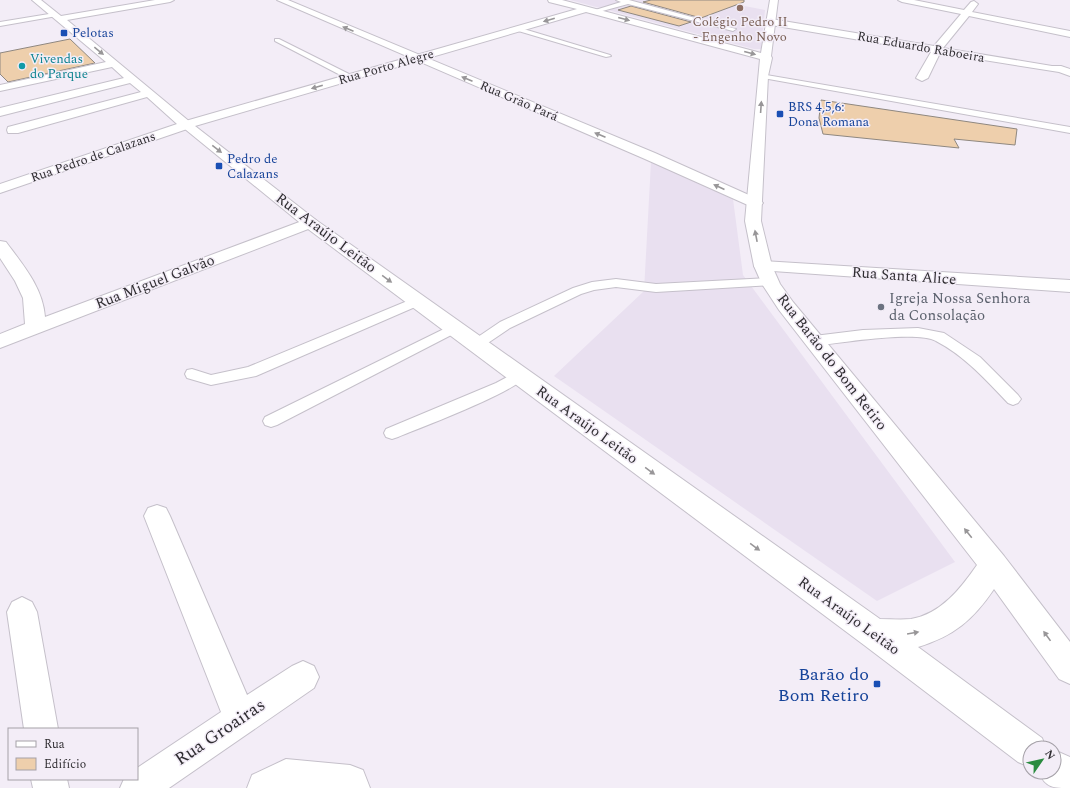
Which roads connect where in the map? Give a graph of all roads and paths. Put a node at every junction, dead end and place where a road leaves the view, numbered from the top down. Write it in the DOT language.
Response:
graph roads {
  1 [pos="36,0"];
  2 [pos="170,0"];
  3 [pos="282,0"];
  4 [pos="552,0"];
  5 [pos="619,0"];
  6 [pos="774,0"];
  7 [pos="902,0"];
  8 [pos="977,0"];
  9 [pos="629,2"];
  10 [pos="591,10"];
  11 [pos="966,13"];
  12 [pos="58,18"];
  13 [pos="707,22"];
  14 [pos="771,22"];
  15 [pos="0,24"];
  16 [pos="696,27"];
  17 [pos="517,29"];
  18 [pos="733,29"];
  19 [pos="1070,34"];
  20 [pos="277,40"];
  21 [pos="937,49"];
  22 [pos="608,56"];
  23 [pos="417,58"];
  24 [pos="114,63"];
  25 [pos="765,67"];
  26 [pos="1067,70"];
  27 [pos="350,78"];
  28 [pos="922,78"];
  29 [pos="132,79"];
  30 [pos="0,88"];
  31 [pos="149,93"];
  32 [pos="0,112"];
  33 [pos="186,125"];
  34 [pos="13,130"];
  35 [pos="1070,130"];
  36 [pos="0,189"];
  37 [pos="755,203"];
  38 [pos="310,223"];
  39 [pos="0,246"];
  40 [pos="766,274"];
  41 [pos="1070,286"];
  42 [pos="417,301"];
  43 [pos="35,328"];
  44 [pos="454,328"];
  45 [pos="0,341"];
  46 [pos="814,341"];
  47 [pos="477,344"];
  48 [pos="192,374"];
  49 [pos="520,375"];
  50 [pos="1013,399"];
  51 [pos="271,421"];
  52 [pos="392,433"];
  53 [pos="158,516"];
  54 [pos="994,565"];
  55 [pos="22,612"];
  56 [pos="875,634"];
  57 [pos="1070,668"];
  58 [pos="303,676"];
  59 [pos="240,718"];
  60 [pos="41,728"];
  61 [pos="1022,744"];
  62 [pos="138,788"];
  63 [pos="265,788"];
  64 [pos="352,788"];
  1 -- 12 [label="street, Rua Araújo Leitão"];
  2 -- 12 [label="street"];
  23 -- 3 [label="street, Rua Grão Pará, one-way"];
  4 -- 10 [label="street"];
  5 -- 9 [label="lane"];
  6 -- 14 [label="street, Rua Barão do Bom Retiro"];
  7 -- 11 [label="street"];
  8 -- 11 [label="street"];
  9 -- 10 [label="lane"];
  9 -- 13 [label="lane"];
  10 -- 17 [label="street, Rua Porto Alegre, one-way"];
  10 -- 25 [label="street, one-way"];
  11 -- 19 [label="street"];
  11 -- 21 [label="street"];
  12 -- 15 [label="lane"];
  12 -- 24 [label="street, Rua Araújo Leitão, one-way"];
  13 -- 16 [label="lane"];
  13 -- 18 [label="lane"];
  14 -- 21 [label="street, Rua Eduardo Raboeira"];
  14 -- 25 [label="street, Rua Barão do Bom Retiro"];
  17 -- 22 [label="lane"];
  17 -- 23 [label="street, Rua Porto Alegre"];
  20 -- 27 [label="lane"];
  21 -- 26 [label="street, Rua Eduardo Raboeira"];
  21 -- 28 [label="street"];
  23 -- 27 [label="street, Rua Porto Alegre"];
  37 -- 23 [label="street, Rua Grão Pará, one-way"];
  24 -- 29 [label="street, Rua Araújo Leitão"];
  24 -- 30 [label="street"];
  25 -- 35 [label="lane"];
  37 -- 25 [label="street, Rua Barão do Bom Retiro, one-way"];
  27 -- 33 [label="street, Rua Porto Alegre, one-way"];
  29 -- 31 [label="street, Rua Araújo Leitão"];
  29 -- 32 [label="street"];
  31 -- 33 [label="street, Rua Araújo Leitão"];
  31 -- 34 [label="street"];
  33 -- 36 [label="street, Rua Pedro de Calazans"];
  33 -- 38 [label="street, Rua Araújo Leitão, one-way"];
  40 -- 37 [label="street, Rua Barão do Bom Retiro, one-way"];
  38 -- 42 [label="street, Rua Araújo Leitão, one-way"];
  38 -- 43 [label="street, Rua Miguel Galvão"];
  39 -- 43 [label="street"];
  40 -- 41 [label="street, Rua Santa Alice"];
  40 -- 46 [label="street, Rua Barão do Bom Retiro"];
  40 -- 47 [label="lane"];
  42 -- 44 [label="street, Rua Araújo Leitão"];
  42 -- 48 [label="lane"];
  43 -- 45 [label="street, Rua Miguel Galvão"];
  44 -- 47 [label="street, Rua Araújo Leitão"];
  44 -- 51 [label="lane"];
  46 -- 50 [label="lane"];
  54 -- 46 [label="street, Rua Barão do Bom Retiro, one-way"];
  47 -- 49 [label="street, Rua Araújo Leitão"];
  49 -- 52 [label="lane"];
  49 -- 56 [label="street, Rua Araújo Leitão, one-way"];
  53 -- 59 [label="street"];
  56 -- 54 [label="street, one-way"];
  57 -- 54 [label="street, Rua Barão do Bom Retiro, one-way"];
  55 -- 60 [label="street"];
  56 -- 61 [label="street, Rua Araújo Leitão"];
  58 -- 59 [label="street, Rua Groairas"];
  59 -- 62 [label="street, Rua Groairas"];
  63 -- 64 [label="street"];
}
